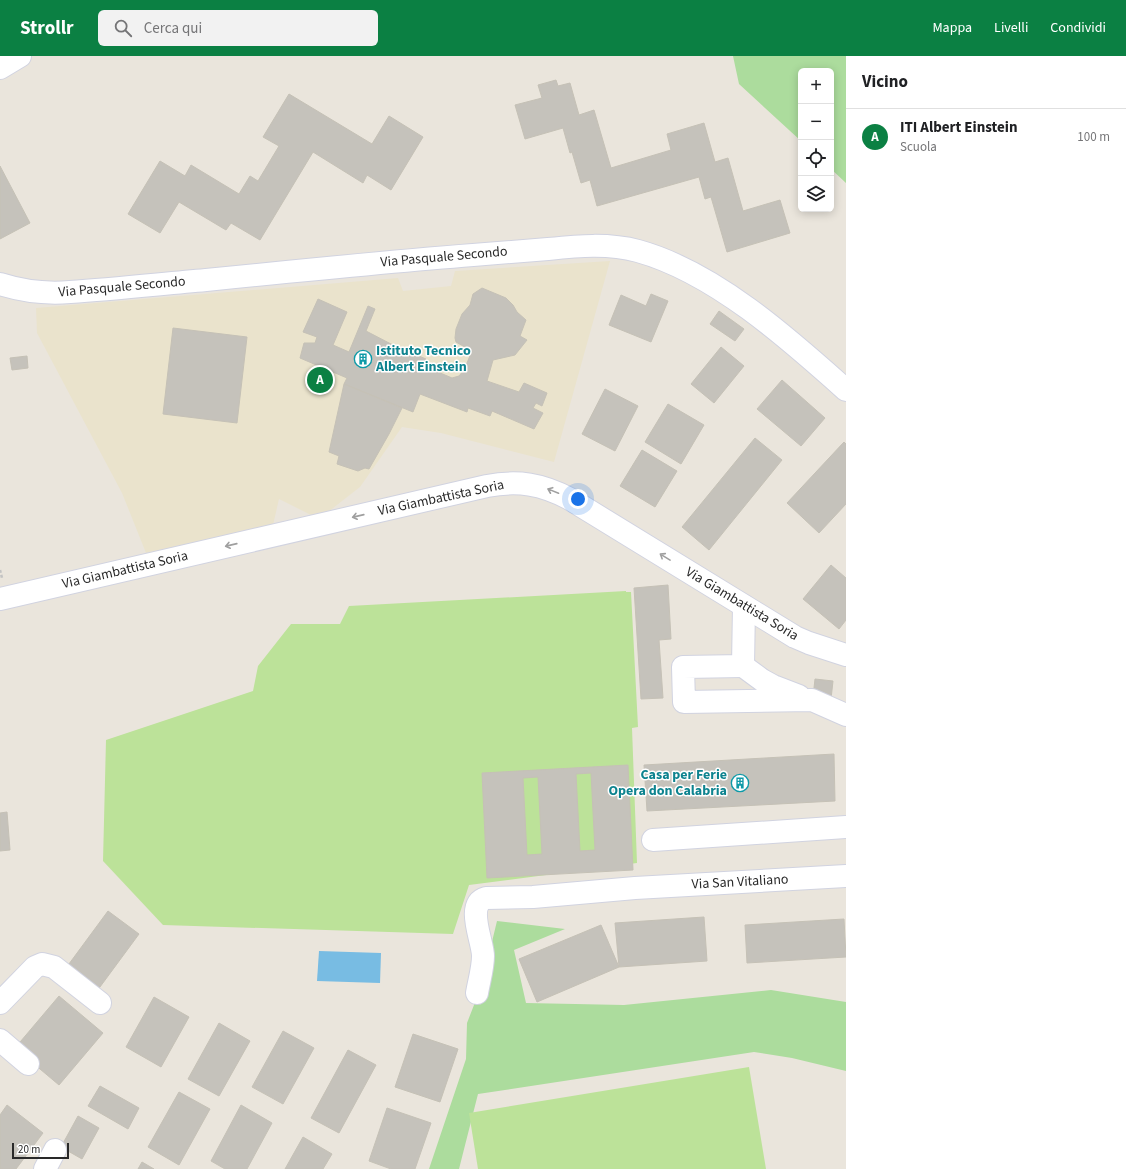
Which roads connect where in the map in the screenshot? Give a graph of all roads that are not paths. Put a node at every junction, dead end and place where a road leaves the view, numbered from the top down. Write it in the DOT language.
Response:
graph roads {
  1 [pos="20,56"];
  2 [pos="0,68"];
  3 [pos="0,284"];
  4 [pos="846,390"];
  5 [pos="0,599"];
  6 [pos="744,606"];
  7 [pos="846,655"];
  8 [pos="743,666"];
  9 [pos="812,700"];
  10 [pos="846,715"];
  11 [pos="846,827"];
  12 [pos="653,840"];
  13 [pos="846,876"];
  14 [pos="477,993"];
  15 [pos="0,1003"];
  16 [pos="100,1003"];
  17 [pos="0,1040"];
  18 [pos="28,1064"];
  19 [pos="55,1150"];
  20 [pos="44,1169"];
  1 -- 2 [label="street"];
  3 -- 4 [label="street, Via Pasquale Secondo"];
  6 -- 5 [label="street, Via Giambattista Soria, one-way"];
  6 -- 7 [label="street, Via Giambattista Soria"];
  6 -- 8 [label="street"];
  8 -- 9 [label="street"];
  8 -- 9 [label="street"];
  9 -- 10 [label="street"];
  11 -- 12 [label="street"];
  13 -- 14 [label="street, Via San Vitaliano"];
  15 -- 16 [label="street"];
  17 -- 18 [label="street"];
  19 -- 20 [label="street"];
}
